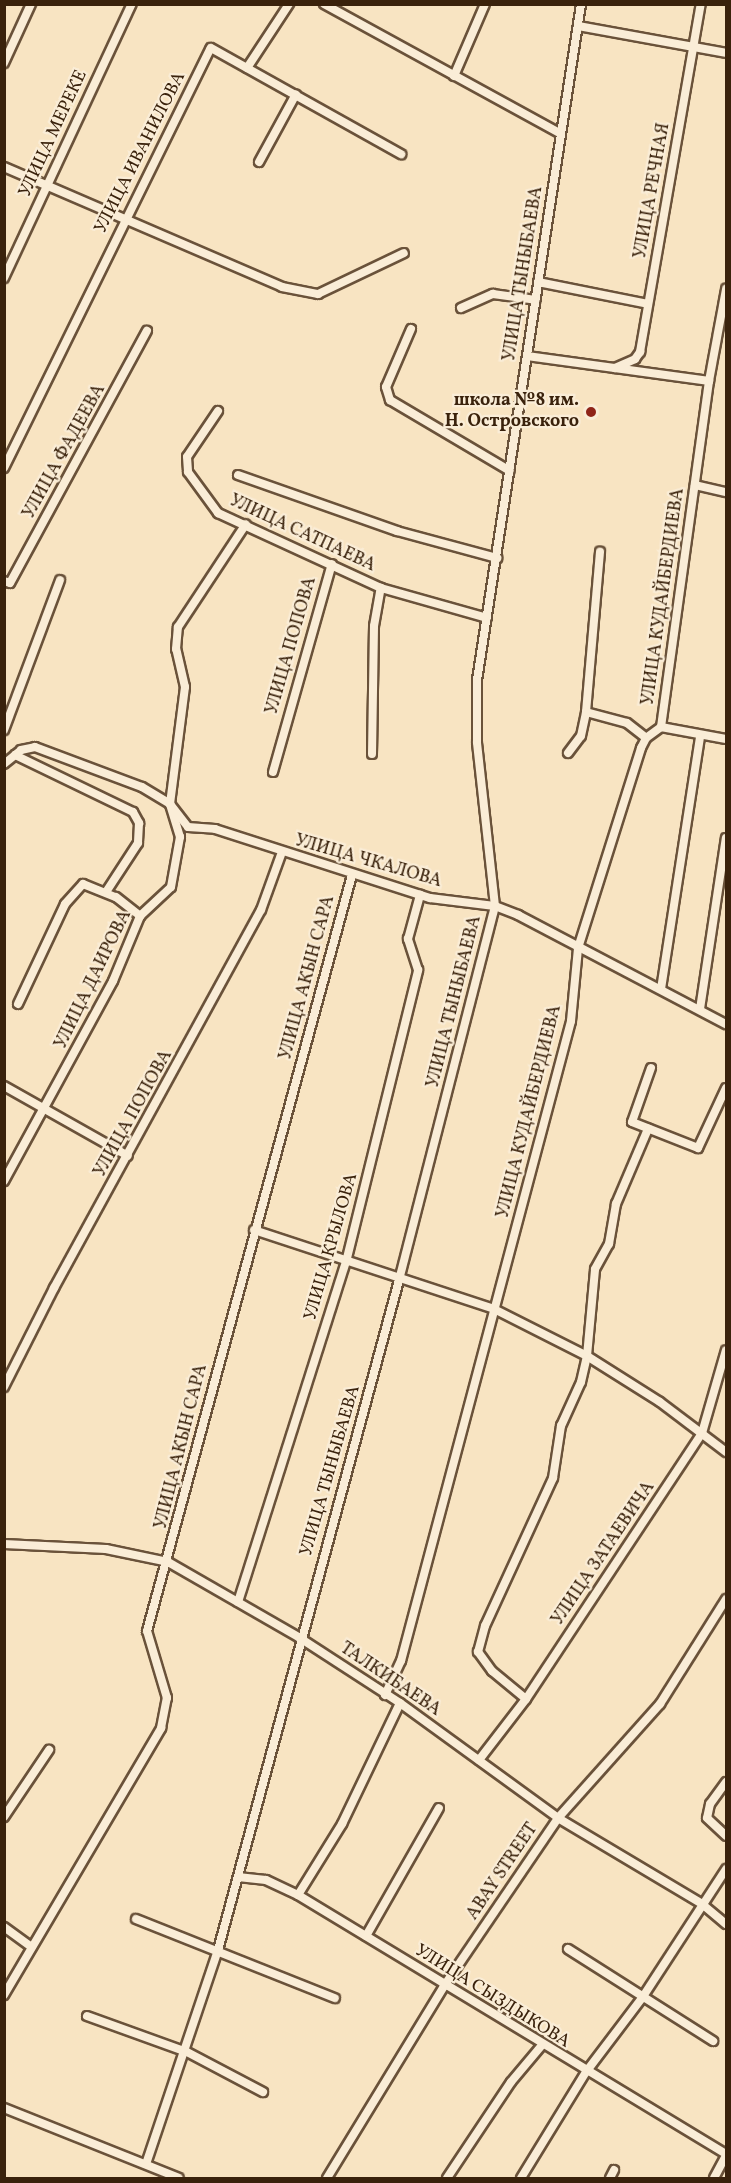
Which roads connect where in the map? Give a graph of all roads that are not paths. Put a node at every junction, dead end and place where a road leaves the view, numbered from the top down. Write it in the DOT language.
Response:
graph roads {
  1 [pos="30,4"];
  2 [pos="132,4"];
  3 [pos="289,4"];
  4 [pos="324,4"];
  5 [pos="485,4"];
  6 [pos="581,4"];
  7 [pos="701,4"];
  8 [pos="578,26"];
  9 [pos="694,47"];
  10 [pos="726,53"];
  11 [pos="4,63"];
  12 [pos="247,68"];
  13 [pos="454,76"];
  14 [pos="296,94"];
  15 [pos="561,134"];
  16 [pos="401,154"];
  17 [pos="259,162"];
  18 [pos="4,167"];
  19 [pos="45,186"];
  20 [pos="124,219"];
  21 [pos="404,253"];
  22 [pos="4,278"];
  23 [pos="538,282"];
  24 [pos="726,289"];
  25 [pos="536,300"];
  26 [pos="648,304"];
  27 [pos="461,308"];
  28 [pos="411,330"];
  29 [pos="147,331"];
  30 [pos="527,356"];
  31 [pos="615,368"];
  32 [pos="709,381"];
  33 [pos="218,411"];
  34 [pos="4,468"];
  35 [pos="510,471"];
  36 [pos="238,475"];
  37 [pos="694,485"];
  38 [pos="726,492"];
  39 [pos="246,524"];
  40 [pos="600,552"];
  41 [pos="497,558"];
  42 [pos="332,564"];
  43 [pos="60,580"];
  44 [pos="4,581"];
  45 [pos="381,588"];
  46 [pos="487,618"];
  47 [pos="586,712"];
  48 [pos="661,727"];
  49 [pos="4,730"];
  50 [pos="699,736"];
  51 [pos="646,738"];
  52 [pos="726,740"];
  53 [pos="568,753"];
  54 [pos="372,754"];
  55 [pos="15,755"];
  56 [pos="4,764"];
  57 [pos="273,772"];
  58 [pos="170,804"];
  59 [pos="726,838"];
  60 [pos="282,852"];
  61 [pos="352,875"];
  62 [pos="106,892"];
  63 [pos="420,895"];
  64 [pos="495,906"];
  65 [pos="140,916"];
  66 [pos="578,948"];
  67 [pos="661,989"];
  68 [pos="18,1005"];
  69 [pos="700,1009"];
  70 [pos="726,1024"];
  71 [pos="651,1068"];
  72 [pos="4,1086"];
  73 [pos="726,1088"];
  74 [pos="46,1107"];
  75 [pos="648,1129"];
  76 [pos="128,1156"];
  77 [pos="4,1181"];
  78 [pos="254,1230"];
  79 [pos="346,1262"];
  80 [pos="399,1281"];
  81 [pos="494,1309"];
  82 [pos="726,1350"];
  83 [pos="587,1356"];
  84 [pos="4,1387"];
  85 [pos="702,1433"];
  86 [pos="726,1452"];
  87 [pos="4,1544"];
  88 [pos="168,1562"];
  89 [pos="726,1599"];
  90 [pos="238,1602"];
  91 [pos="300,1638"];
  92 [pos="385,1695"];
  93 [pos="526,1699"];
  94 [pos="400,1703"];
  95 [pos="49,1750"];
  96 [pos="479,1760"];
  97 [pos="726,1782"];
  98 [pos="440,1808"];
  99 [pos="4,1817"];
  100 [pos="558,1818"];
  101 [pos="726,1836"];
  102 [pos="726,1869"];
  103 [pos="238,1878"];
  104 [pos="298,1895"];
  105 [pos="702,1904"];
  106 [pos="136,1919"];
  107 [pos="726,1924"];
  108 [pos="4,1928"];
  109 [pos="366,1936"];
  110 [pos="32,1947"];
  111 [pos="568,1949"];
  112 [pos="218,1950"];
  113 [pos="444,1986"];
  114 [pos="4,1995"];
  115 [pos="335,1998"];
  116 [pos="642,1998"];
  117 [pos="87,2016"];
  118 [pos="713,2041"];
  119 [pos="542,2045"];
  120 [pos="187,2052"];
  121 [pos="586,2072"];
  122 [pos="263,2092"];
  123 [pos="4,2108"];
  124 [pos="726,2154"];
  125 [pos="146,2163"];
  126 [pos="614,2170"];
  127 [pos="179,2178"];
  128 [pos="327,2178"];
  129 [pos="447,2178"];
  130 [pos="521,2178"];
  131 [pos="610,2178"];
  132 [pos="714,2178"];
  1 -- 11 [label="street"];
  2 -- 19 [label="street, УЛИЦА МЕРЕКЕ"];
  3 -- 12 [label="street"];
  4 -- 13 [label="street"];
  5 -- 13 [label="street"];
  6 -- 8 [label="street, УЛИЦА ТЫНЫБАЕВА"];
  7 -- 9 [label="street, УЛИЦА РЕЧНАЯ"];
  8 -- 9 [label="street"];
  8 -- 15 [label="street, УЛИЦА ТЫНЫБАЕВА"];
  9 -- 10 [label="street"];
  9 -- 26 [label="street, УЛИЦА РЕЧНАЯ"];
  12 -- 14 [label="street, УЛИЦА ИВАНИЛОВА"];
  12 -- 20 [label="street, УЛИЦА ИВАНИЛОВА"];
  13 -- 15 [label="street"];
  14 -- 16 [label="street, УЛИЦА ИВАНИЛОВА"];
  14 -- 17 [label="street"];
  15 -- 23 [label="street, УЛИЦА ТЫНЫБАЕВА"];
  18 -- 19 [label="street"];
  19 -- 20 [label="street"];
  19 -- 22 [label="street, УЛИЦА МЕРЕКЕ"];
  20 -- 21 [label="street"];
  20 -- 34 [label="street, УЛИЦА ИВАНИЛОВА"];
  23 -- 25 [label="street, УЛИЦА ТЫНЫБАЕВА"];
  23 -- 26 [label="street"];
  24 -- 32 [label="street, УЛИЦА КУДАЙБЕРДИЕВА"];
  25 -- 27 [label="street"];
  25 -- 30 [label="street, УЛИЦА ТЫНЫБАЕВА"];
  26 -- 31 [label="street, УЛИЦА РЕЧНАЯ"];
  28 -- 35 [label="street"];
  29 -- 44 [label="street, УЛИЦА ФАДЕЕВА"];
  30 -- 31 [label="street"];
  30 -- 35 [label="street, УЛИЦА ТЫНЫБАЕВА"];
  31 -- 32 [label="street"];
  32 -- 37 [label="street, УЛИЦА КУДАЙБЕРДИЕВА"];
  33 -- 39 [label="street, УЛИЦА САТПАЕВА"];
  35 -- 41 [label="street, УЛИЦА ТЫНЫБАЕВА"];
  36 -- 41 [label="street, УЛИЦА САТПАЕВА"];
  37 -- 38 [label="street"];
  37 -- 48 [label="street, УЛИЦА КУДАЙБЕРДИЕВА"];
  39 -- 42 [label="street, УЛИЦА САТПАЕВА"];
  39 -- 58 [label="street, УЛИЦА ДАИРОВА"];
  40 -- 47 [label="street"];
  41 -- 46 [label="street, УЛИЦА ТЫНЫБАЕВА"];
  42 -- 45 [label="street, УЛИЦА САТПАЕВА"];
  42 -- 57 [label="street, УЛИЦА ПОПОВА"];
  43 -- 49 [label="street"];
  45 -- 46 [label="street, УЛИЦА САТПАЕВА"];
  45 -- 54 [label="street"];
  46 -- 64 [label="street, УЛИЦА ТЫНЫБАЕВА"];
  47 -- 51 [label="street"];
  47 -- 53 [label="street"];
  48 -- 50 [label="street"];
  48 -- 51 [label="street, УЛИЦА КУДАЙБЕРДИЕВА"];
  50 -- 52 [label="street"];
  50 -- 67 [label="street"];
  51 -- 66 [label="street, УЛИЦА КУДАЙБЕРДИЕВА"];
  55 -- 56 [label="street, УЛИЦА ЧКАЛОВА"];
  55 -- 58 [label="street, УЛИЦА ЧКАЛОВА"];
  55 -- 62 [label="street"];
  58 -- 60 [label="street, УЛИЦА ЧКАЛОВА"];
  58 -- 65 [label="street, УЛИЦА ДАИРОВА"];
  59 -- 69 [label="street"];
  60 -- 61 [label="street, УЛИЦА ЧКАЛОВА"];
  60 -- 76 [label="street, УЛИЦА ПОПОВА"];
  61 -- 63 [label="street, УЛИЦА ЧКАЛОВА"];
  61 -- 78 [label="street, УЛИЦА АКЫН САРА"];
  62 -- 65 [label="street"];
  62 -- 68 [label="street"];
  63 -- 64 [label="street, УЛИЦА ЧКАЛОВА"];
  63 -- 79 [label="street, УЛИЦА КРЫЛОВА"];
  64 -- 66 [label="street, УЛИЦА ЧКАЛОВА"];
  64 -- 80 [label="street, УЛИЦА ТЫНЫБАЕВА"];
  65 -- 74 [label="street, УЛИЦА ДАИРОВА"];
  66 -- 67 [label="street, УЛИЦА ЧКАЛОВА"];
  66 -- 81 [label="street, УЛИЦА КУДАЙБЕРДИЕВА"];
  67 -- 69 [label="street, УЛИЦА ЧКАЛОВА"];
  69 -- 70 [label="street, УЛИЦА ЧКАЛОВА"];
  71 -- 75 [label="street"];
  72 -- 74 [label="street"];
  73 -- 75 [label="street"];
  74 -- 76 [label="street"];
  74 -- 77 [label="street, УЛИЦА ДАИРОВА"];
  75 -- 83 [label="street"];
  76 -- 84 [label="street, УЛИЦА ПОПОВА"];
  78 -- 79 [label="street"];
  78 -- 88 [label="street, УЛИЦА АКЫН САРА"];
  79 -- 80 [label="street"];
  79 -- 90 [label="street, УЛИЦА КРЫЛОВА"];
  80 -- 81 [label="street"];
  80 -- 91 [label="street, УЛИЦА ТЫНЫБАЕВА"];
  81 -- 83 [label="street"];
  81 -- 92 [label="street, УЛИЦА КУДАЙБЕРДИЕВА"];
  82 -- 85 [label="street, УЛИЦА ЗАТАЕВИЧА"];
  83 -- 85 [label="street"];
  83 -- 93 [label="street"];
  85 -- 86 [label="street"];
  85 -- 93 [label="street, УЛИЦА ЗАТАЕВИЧА"];
  87 -- 88 [label="street, ТАЛКИБАЕВА"];
  88 -- 90 [label="street, ТАЛКИБАЕВА"];
  88 -- 110 [label="street, УЛИЦА АКЫН САРА"];
  89 -- 100 [label="street, ABAY STREET"];
  90 -- 91 [label="street, ТАЛКИБАЕВА"];
  91 -- 92 [label="street, ТАЛКИБАЕВА"];
  91 -- 103 [label="street, УЛИЦА ТЫНЫБАЕВА"];
  92 -- 94 [label="street, ТАЛКИБАЕВА"];
  93 -- 96 [label="street, УЛИЦА ЗАТАЕВИЧА"];
  94 -- 96 [label="street, ТАЛКИБАЕВА"];
  94 -- 104 [label="street"];
  95 -- 99 [label="street"];
  96 -- 100 [label="street, ТАЛКИБАЕВА"];
  97 -- 101 [label="street"];
  98 -- 109 [label="street"];
  100 -- 105 [label="street, ТАЛКИБАЕВА"];
  100 -- 113 [label="street, ABAY STREET"];
  102 -- 105 [label="street"];
  103 -- 104 [label="street, УЛИЦА СЫЗДЫКОВА"];
  103 -- 112 [label="street, УЛИЦА ТЫНЫБАЕВА"];
  104 -- 109 [label="street, УЛИЦА СЫЗДЫКОВА"];
  105 -- 107 [label="street, ТАЛКИБАЕВА"];
  105 -- 116 [label="street"];
  106 -- 112 [label="street"];
  108 -- 110 [label="street"];
  109 -- 113 [label="street, УЛИЦА СЫЗДЫКОВА"];
  110 -- 114 [label="street, УЛИЦА АКЫН САРА"];
  111 -- 116 [label="street"];
  112 -- 115 [label="street"];
  112 -- 120 [label="street, УЛИЦА ТЫНЫБАЕВА"];
  113 -- 119 [label="street, УЛИЦА СЫЗДЫКОВА"];
  113 -- 128 [label="street, ABAY STREET"];
  116 -- 118 [label="street"];
  116 -- 121 [label="street"];
  117 -- 120 [label="street"];
  119 -- 121 [label="street, УЛИЦА СЫЗДЫКОВА"];
  119 -- 129 [label="street"];
  120 -- 122 [label="street"];
  120 -- 125 [label="street, УЛИЦА ТЫНЫБАЕВА"];
  121 -- 124 [label="street, УЛИЦА СЫЗДЫКОВА"];
  121 -- 130 [label="street"];
  123 -- 125 [label="street"];
  124 -- 132 [label="street"];
  125 -- 127 [label="street"];
  126 -- 131 [label="street"];
}
